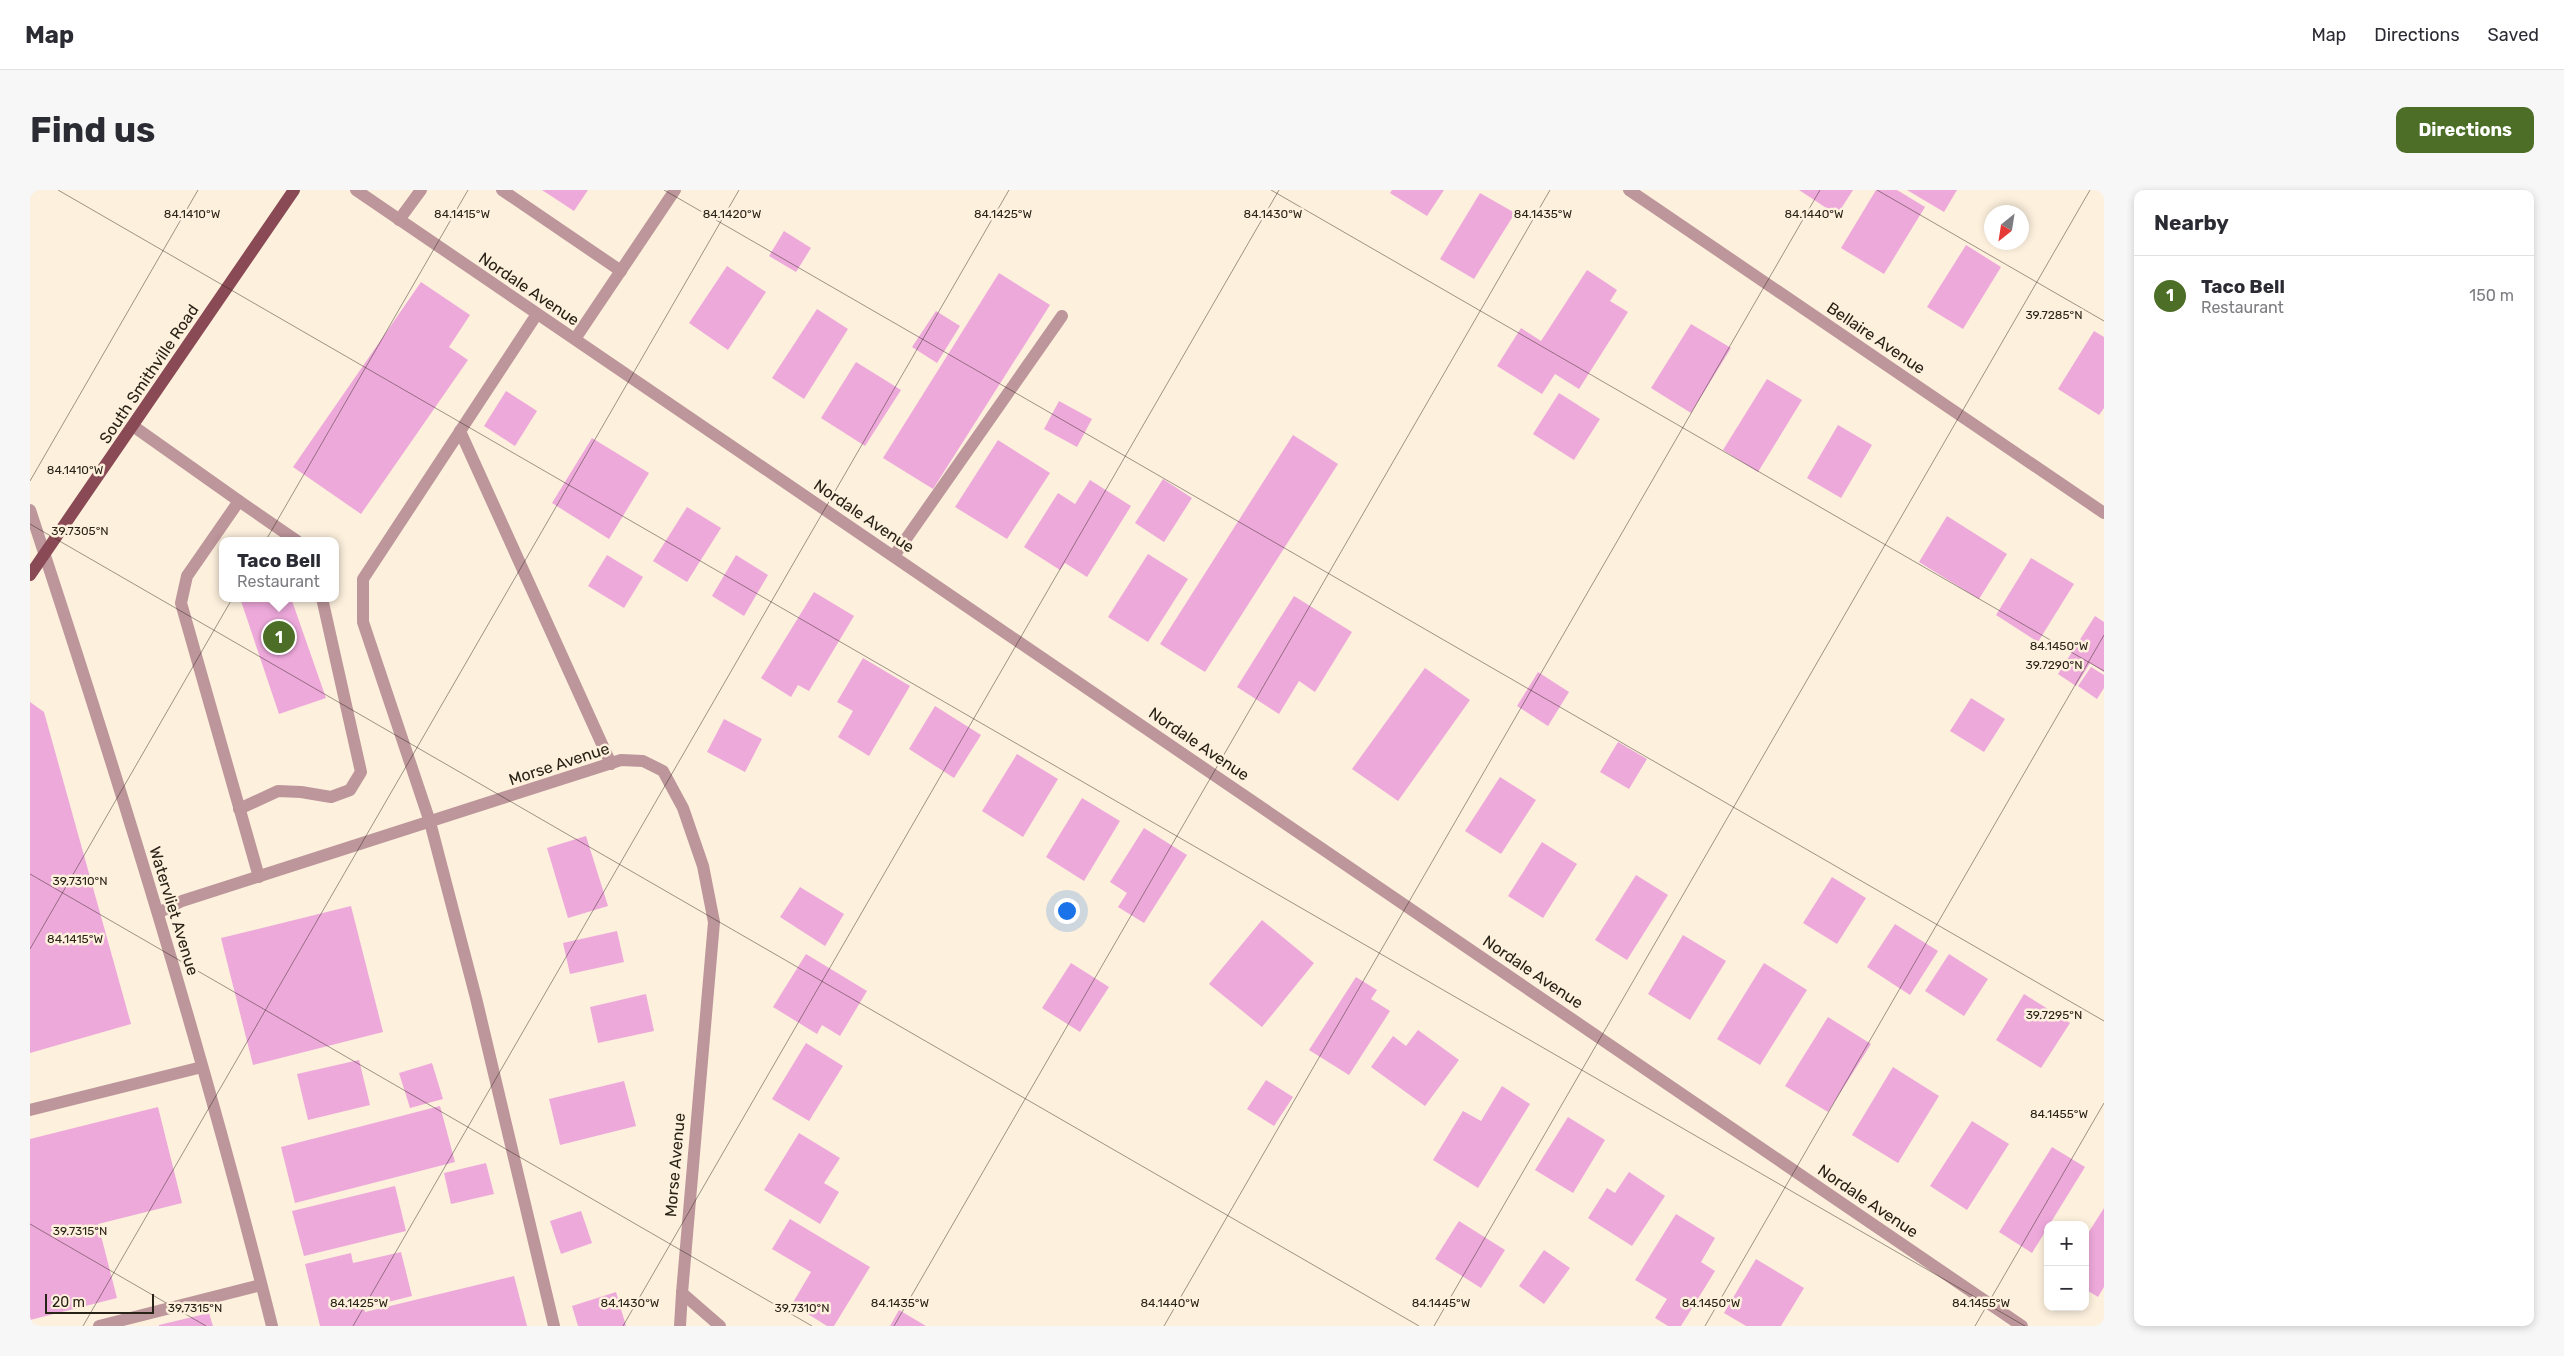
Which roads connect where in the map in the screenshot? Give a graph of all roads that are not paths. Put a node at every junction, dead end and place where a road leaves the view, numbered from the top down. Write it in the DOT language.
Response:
graph roads {
  1 [pos="356,190"];
  2 [pos="421,190"];
  3 [pos="502,190"];
  4 [pos="675,190"];
  5 [pos="1629,190"];
  6 [pos="290,191"];
  7 [pos="399,220"];
  8 [pos="621,271"];
  9 [pos="537,314"];
  10 [pos="1062,316"];
  11 [pos="574,339"];
  12 [pos="133,426"];
  13 [pos="460,431"];
  14 [pos="239,501"];
  15 [pos="30,510"];
  16 [pos="2104,513"];
  17 [pos="291,537"];
  18 [pos="44,554"];
  19 [pos="894,556"];
  20 [pos="30,575"];
  21 [pos="323,602"];
  22 [pos="611,764"];
  23 [pos="239,809"];
  24 [pos="430,822"];
  25 [pos="259,877"];
  26 [pos="158,912"];
  27 [pos="202,1067"];
  28 [pos="30,1110"];
  29 [pos="262,1285"];
  30 [pos="682,1293"];
  31 [pos="100,1326"];
  32 [pos="272,1326"];
  33 [pos="554,1326"];
  34 [pos="680,1326"];
  35 [pos="720,1326"];
  36 [pos="2022,1326"];
  1 -- 7 [label="street, Nordale Avenue"];
  2 -- 7 [label="street"];
  3 -- 8 [label="street"];
  4 -- 8 [label="street"];
  5 -- 16 [label="street, Bellaire Avenue"];
  6 -- 12 [label="main road, South Smithville Road"];
  7 -- 9 [label="street, Nordale Avenue"];
  8 -- 11 [label="street"];
  9 -- 11 [label="street, Nordale Avenue"];
  9 -- 13 [label="street"];
  10 -- 19 [label="street"];
  11 -- 19 [label="street, Nordale Avenue"];
  12 -- 14 [label="street"];
  12 -- 18 [label="main road, South Smithville Road"];
  13 -- 22 [label="street"];
  13 -- 24 [label="street"];
  14 -- 17 [label="street"];
  14 -- 23 [label="street"];
  15 -- 18 [label="street, Watervliet Avenue"];
  18 -- 20 [label="main road, South Smithville Road"];
  18 -- 26 [label="street, Watervliet Avenue"];
  19 -- 36 [label="street, Nordale Avenue"];
  21 -- 23 [label="street"];
  22 -- 24 [label="street, Morse Avenue"];
  22 -- 30 [label="street, Morse Avenue"];
  23 -- 25 [label="street"];
  24 -- 25 [label="street, Morse Avenue"];
  24 -- 33 [label="street"];
  25 -- 26 [label="street, Morse Avenue"];
  26 -- 27 [label="street, Watervliet Avenue"];
  27 -- 28 [label="street"];
  27 -- 29 [label="street, Watervliet Avenue"];
  29 -- 31 [label="street"];
  29 -- 32 [label="street, Watervliet Avenue"];
  30 -- 34 [label="street, Morse Avenue"];
  30 -- 35 [label="street"];
}
